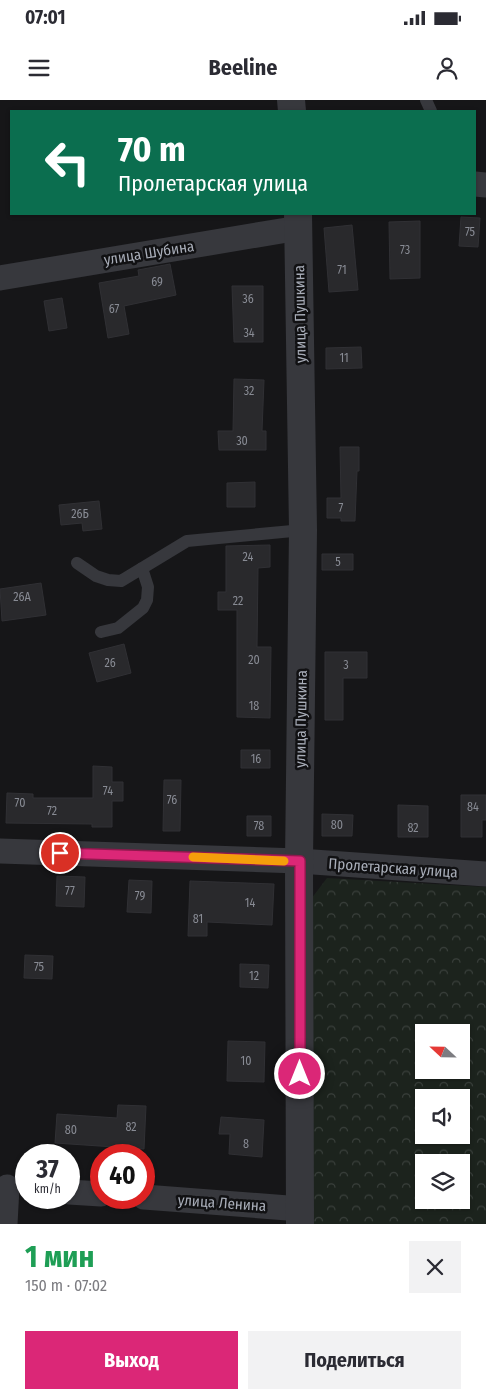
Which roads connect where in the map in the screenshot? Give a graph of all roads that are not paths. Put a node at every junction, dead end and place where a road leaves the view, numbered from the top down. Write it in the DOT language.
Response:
graph roads {
  1 [pos="299,221"];
  2 [pos="0,278"];
  3 [pos="303,530"];
  4 [pos="76,563"];
  5 [pos="142,568"];
  6 [pos="101,632"];
  7 [pos="0,851"];
  8 [pos="300,861"];
  9 [pos="486,874"];
  10 [pos="11,1187"];
  11 [pos="155,1198"];
  12 [pos="301,1216"];
  13 [pos="6,1224"];
  1 -- 2 [label="street, улица Шубина"];
  1 -- 3 [label="street, улица Пушкина"];
  3 -- 5 [label="lane"];
  3 -- 8 [label="street, улица Пушкина"];
  4 -- 5 [label="lane"];
  5 -- 6 [label="lane"];
  7 -- 8 [label="street, Пролетарская улица"];
  8 -- 9 [label="street, Пролетарская улица"];
  8 -- 12 [label="street, улица Пушкина"];
  10 -- 13 [label="street"];
  11 -- 12 [label="street, улица Ленина"];
}
